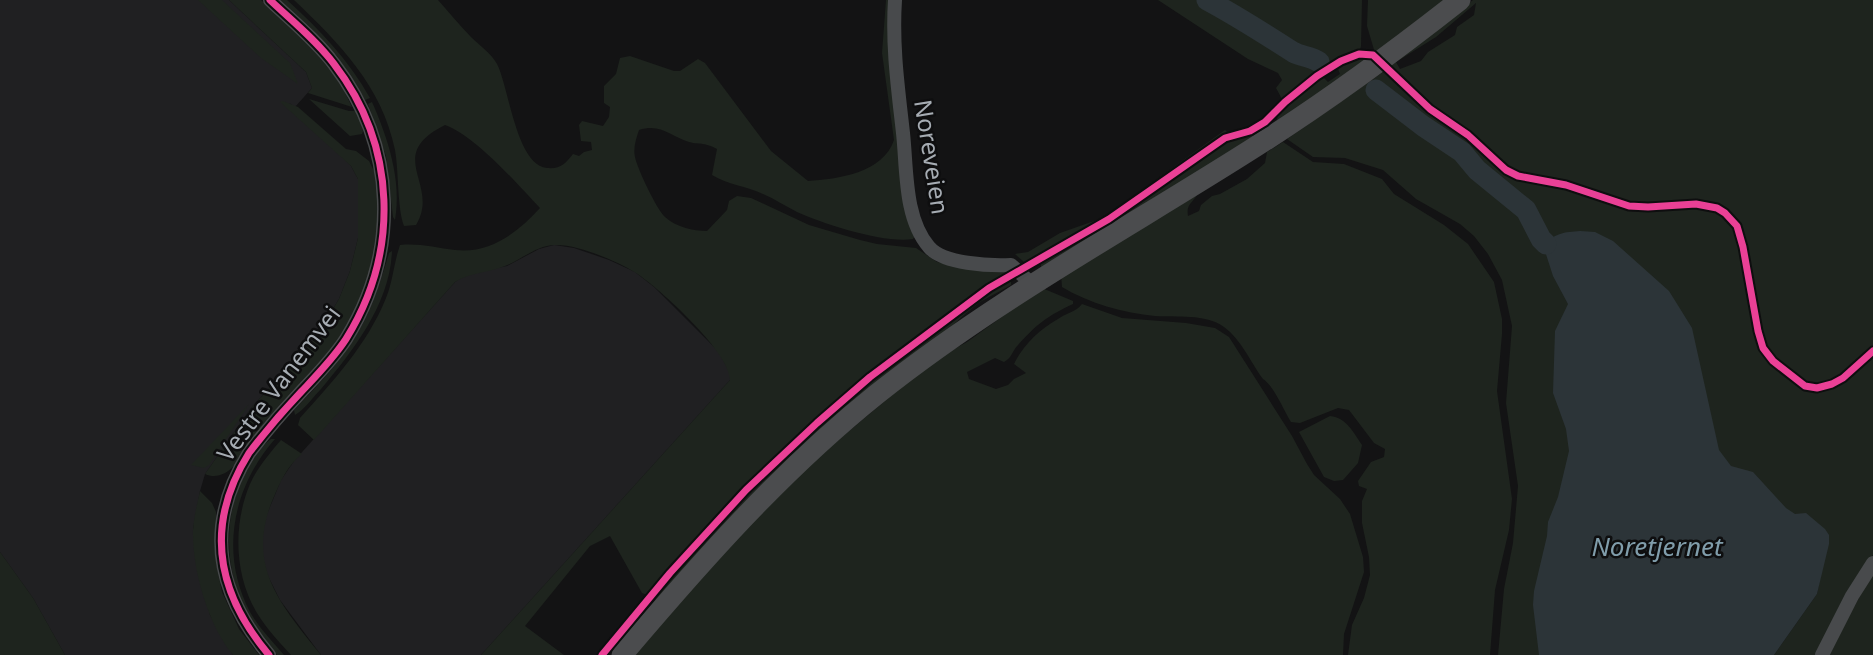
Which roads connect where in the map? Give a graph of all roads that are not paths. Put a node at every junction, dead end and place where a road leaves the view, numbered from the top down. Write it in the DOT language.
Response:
graph roads {
  1 [pos="270,0"];
  2 [pos="895,0"];
  3 [pos="1460,0"];
  4 [pos="1032,284"];
  5 [pos="1873,563"];
  6 [pos="269,655"];
  7 [pos="622,655"];
  8 [pos="1822,655"];
  1 -- 6 [label="street, Vestre Vanemvei"];
  2 -- 4 [label="street, Noreveien"];
  3 -- 4 [label="main road"];
  4 -- 7 [label="main road"];
  5 -- 8 [label="street"];
}
